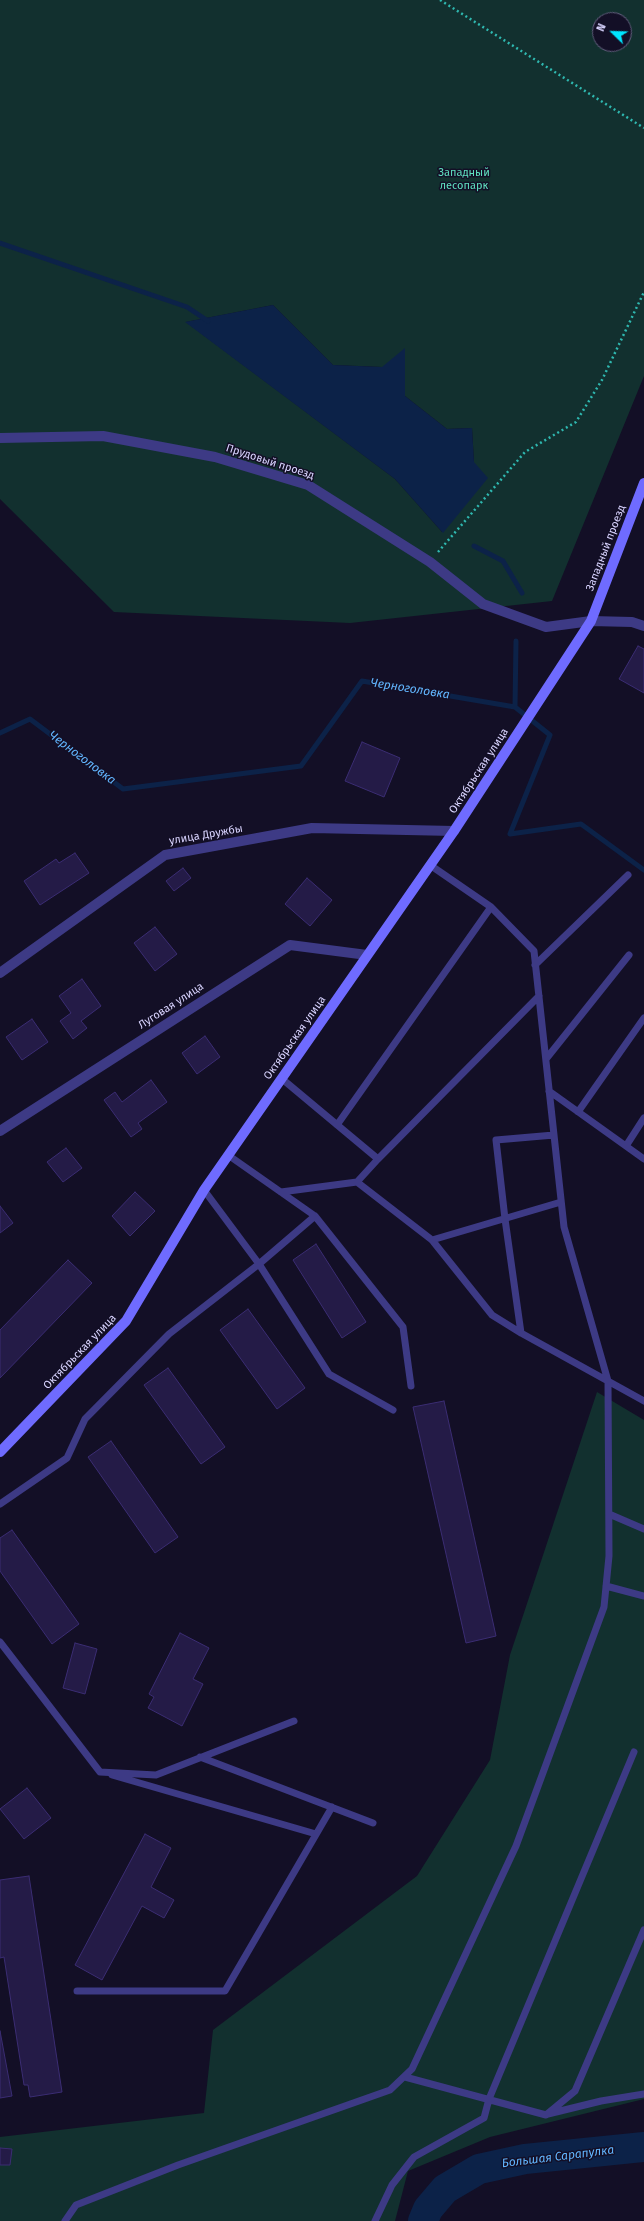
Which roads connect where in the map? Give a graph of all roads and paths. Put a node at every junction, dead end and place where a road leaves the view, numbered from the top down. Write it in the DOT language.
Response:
graph roads {
  1 [pos="440,0"];
  2 [pos="644,128"];
  3 [pos="644,292"];
  4 [pos="0,438"];
  5 [pos="644,483"];
  6 [pos="430,562"];
  7 [pos="590,621"];
  8 [pos="644,626"];
  9 [pos="454,831"];
  10 [pos="430,865"];
  11 [pos="628,875"];
  12 [pos="491,907"];
  13 [pos="367,955"];
  14 [pos="629,955"];
  15 [pos="535,965"];
  16 [pos="0,973"];
  17 [pos="539,996"];
  18 [pos="644,1018"];
  19 [pos="546,1059"];
  20 [pos="281,1078"];
  21 [pos="549,1091"];
  22 [pos="578,1112"];
  23 [pos="644,1118"];
  24 [pos="337,1125"];
  25 [pos="0,1131"];
  26 [pos="554,1135"];
  27 [pos="626,1146"];
  28 [pos="228,1154"];
  29 [pos="378,1159"];
  30 [pos="644,1159"];
  31 [pos="357,1182"];
  32 [pos="204,1190"];
  33 [pos="281,1192"];
  34 [pos="561,1202"];
  35 [pos="315,1216"];
  36 [pos="505,1218"];
  37 [pos="432,1240"];
  38 [pos="259,1264"];
  39 [pos="521,1333"];
  40 [pos="608,1381"];
  41 [pos="411,1386"];
  42 [pos="644,1401"];
  43 [pos="393,1410"];
  44 [pos="0,1452"];
  45 [pos="0,1504"];
  46 [pos="609,1514"];
  47 [pos="644,1529"];
  48 [pos="606,1586"];
  49 [pos="644,1596"];
  50 [pos="0,1642"];
  51 [pos="294,1721"];
  52 [pos="634,1752"];
  53 [pos="200,1757"];
  54 [pos="100,1772"];
  55 [pos="332,1807"];
  56 [pos="373,1823"];
  57 [pos="316,1834"];
  58 [pos="644,1930"];
  59 [pos="77,1991"];
  60 [pos="404,2077"];
  61 [pos="644,2094"];
  62 [pos="489,2099"];
  63 [pos="546,2115"];
  64 [pos="65,2221"];
  65 [pos="375,2221"];
  1 -- 2 [label="path"];
  3 -- 6 [label="path"];
  4 -- 6 [label="street, Прудовый проезд"];
  5 -- 7 [label="street, Западный проезд"];
  6 -- 7 [label="street, Прудовый проезд"];
  7 -- 8 [label="street, Прудовый проезд"];
  7 -- 9 [label="street, Октябрьская улица"];
  9 -- 10 [label="street, Октябрьская улица"];
  9 -- 16 [label="street, улица Дружбы"];
  10 -- 12 [label="lane"];
  10 -- 13 [label="street, Октябрьская улица"];
  11 -- 15 [label="lane"];
  12 -- 15 [label="lane"];
  12 -- 24 [label="lane"];
  13 -- 20 [label="street, Октябрьская улица"];
  13 -- 25 [label="street, Луговая улица"];
  14 -- 19 [label="lane"];
  15 -- 17 [label="lane"];
  17 -- 19 [label="lane"];
  17 -- 29 [label="lane"];
  18 -- 22 [label="lane"];
  19 -- 21 [label="lane"];
  20 -- 24 [label="lane"];
  20 -- 28 [label="street, Октябрьская улица"];
  21 -- 22 [label="lane"];
  21 -- 26 [label="lane"];
  22 -- 27 [label="lane"];
  23 -- 27 [label="lane"];
  24 -- 29 [label="lane"];
  26 -- 34 [label="lane"];
  26 -- 36 [label="lane"];
  27 -- 30 [label="lane"];
  28 -- 32 [label="street, Октябрьская улица"];
  28 -- 33 [label="lane"];
  29 -- 31 [label="lane"];
  31 -- 33 [label="lane"];
  31 -- 37 [label="lane"];
  32 -- 38 [label="lane"];
  32 -- 44 [label="street, Октябрьская улица"];
  33 -- 35 [label="lane"];
  34 -- 36 [label="lane"];
  34 -- 40 [label="lane"];
  35 -- 38 [label="lane"];
  35 -- 41 [label="lane"];
  36 -- 37 [label="lane"];
  36 -- 39 [label="lane"];
  37 -- 39 [label="lane"];
  38 -- 43 [label="lane"];
  38 -- 45 [label="lane"];
  39 -- 40 [label="lane"];
  40 -- 42 [label="lane"];
  40 -- 46 [label="lane"];
  46 -- 47 [label="lane"];
  46 -- 48 [label="lane"];
  48 -- 49 [label="lane"];
  48 -- 60 [label="lane"];
  50 -- 54 [label="lane"];
  51 -- 53 [label="lane"];
  52 -- 62 [label="lane"];
  53 -- 54 [label="lane"];
  53 -- 55 [label="lane"];
  54 -- 57 [label="lane"];
  55 -- 56 [label="lane"];
  55 -- 57 [label="lane"];
  57 -- 59 [label="lane"];
  58 -- 63 [label="lane"];
  60 -- 62 [label="lane"];
  60 -- 64 [label="lane"];
  61 -- 63 [label="lane"];
  62 -- 63 [label="lane"];
  62 -- 65 [label="lane"];
}
